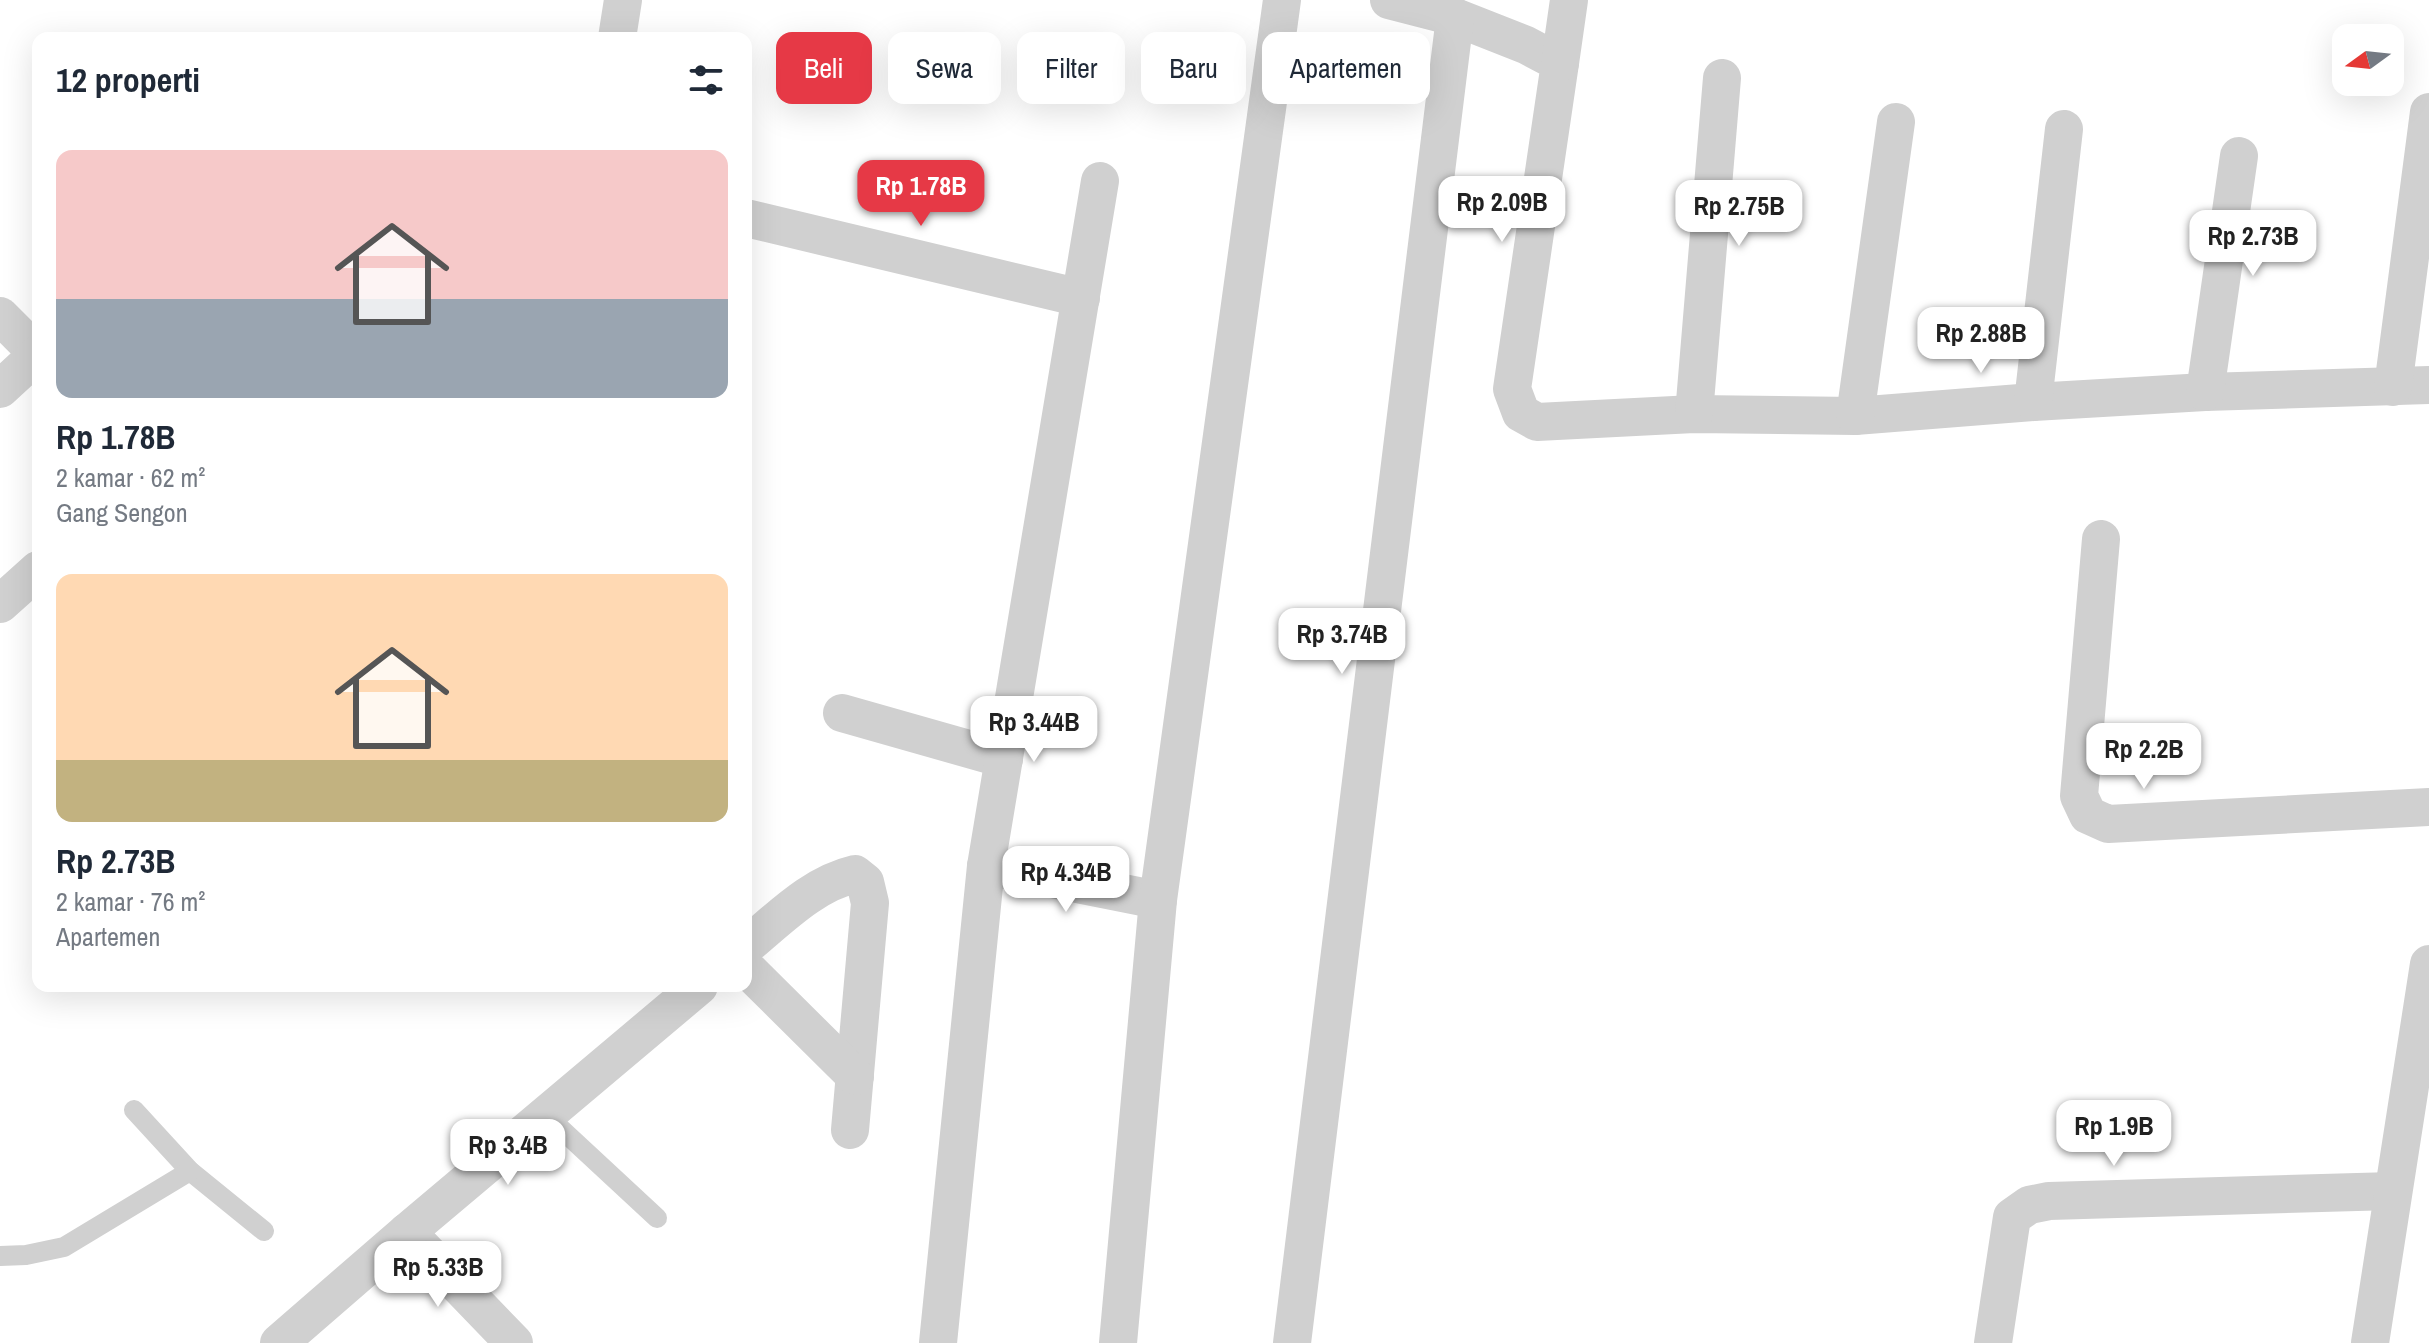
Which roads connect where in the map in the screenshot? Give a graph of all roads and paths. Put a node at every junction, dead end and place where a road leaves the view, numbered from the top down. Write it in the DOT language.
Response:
graph roads {
  1 [pos="623,0"];
  2 [pos="1282,0"];
  3 [pos="1389,0"];
  4 [pos="1569,0"];
  5 [pos="1455,17"];
  6 [pos="618,32"];
  7 [pos="1560,63"];
  8 [pos="1722,78"];
  9 [pos="2429,112"];
  10 [pos="1896,122"];
  11 [pos="2064,129"];
  12 [pos="2239,156"];
  13 [pos="1100,181"];
  14 [pos="752,219"];
  15 [pos="1081,298"];
  16 [pos="0,316"];
  17 [pos="32,348"];
  18 [pos="32,360"];
  19 [pos="2411,386"];
  20 [pos="0,389"];
  21 [pos="2205,392"];
  22 [pos="2033,402"];
  23 [pos="1694,414"];
  24 [pos="1855,416"];
  25 [pos="2101,539"];
  26 [pos="32,575"];
  27 [pos="0,604"];
  28 [pos="842,713"];
  29 [pos="1004,759"];
  30 [pos="2429,807"];
  31 [pos="986,866"];
  32 [pos="1158,900"];
  33 [pos="752,941"];
  34 [pos="2429,964"];
  35 [pos="752,974"];
  36 [pos="692,992"];
  37 [pos="855,1076"];
  38 [pos="134,1110"];
  39 [pos="546,1115"];
  40 [pos="850,1130"];
  41 [pos="190,1171"];
  42 [pos="2393,1191"];
  43 [pos="657,1218"];
  44 [pos="264,1231"];
  45 [pos="407,1232"];
  46 [pos="0,1256"];
  47 [pos="279,1343"];
  48 [pos="514,1343"];
  49 [pos="938,1343"];
  50 [pos="1118,1343"];
  51 [pos="1292,1343"];
  52 [pos="1993,1343"];
  53 [pos="2370,1343"];
  1 -- 6 [label="street"];
  2 -- 32 [label="street"];
  3 -- 5 [label="street"];
  4 -- 7 [label="street"];
  5 -- 7 [label="street"];
  5 -- 51 [label="street"];
  7 -- 23 [label="street"];
  8 -- 23 [label="street"];
  9 -- 19 [label="street"];
  10 -- 24 [label="street"];
  11 -- 22 [label="street"];
  12 -- 21 [label="street"];
  13 -- 15 [label="street"];
  14 -- 15 [label="street"];
  15 -- 29 [label="street"];
  16 -- 17 [label="street"];
  18 -- 20 [label="street"];
  19 -- 21 [label="street"];
  21 -- 22 [label="street"];
  22 -- 24 [label="street"];
  23 -- 24 [label="street"];
  25 -- 30 [label="street"];
  26 -- 27 [label="street"];
  28 -- 29 [label="street"];
  29 -- 31 [label="street"];
  31 -- 32 [label="street"];
  31 -- 49 [label="street"];
  32 -- 50 [label="street"];
  33 -- 37 [label="street"];
  34 -- 42 [label="street"];
  35 -- 37 [label="street"];
  36 -- 39 [label="street"];
  37 -- 40 [label="street"];
  38 -- 41 [label="lane"];
  39 -- 43 [label="lane"];
  39 -- 45 [label="street"];
  41 -- 44 [label="lane"];
  41 -- 46 [label="lane"];
  42 -- 52 [label="street"];
  42 -- 53 [label="street"];
  45 -- 47 [label="street"];
  45 -- 48 [label="street"];
}
